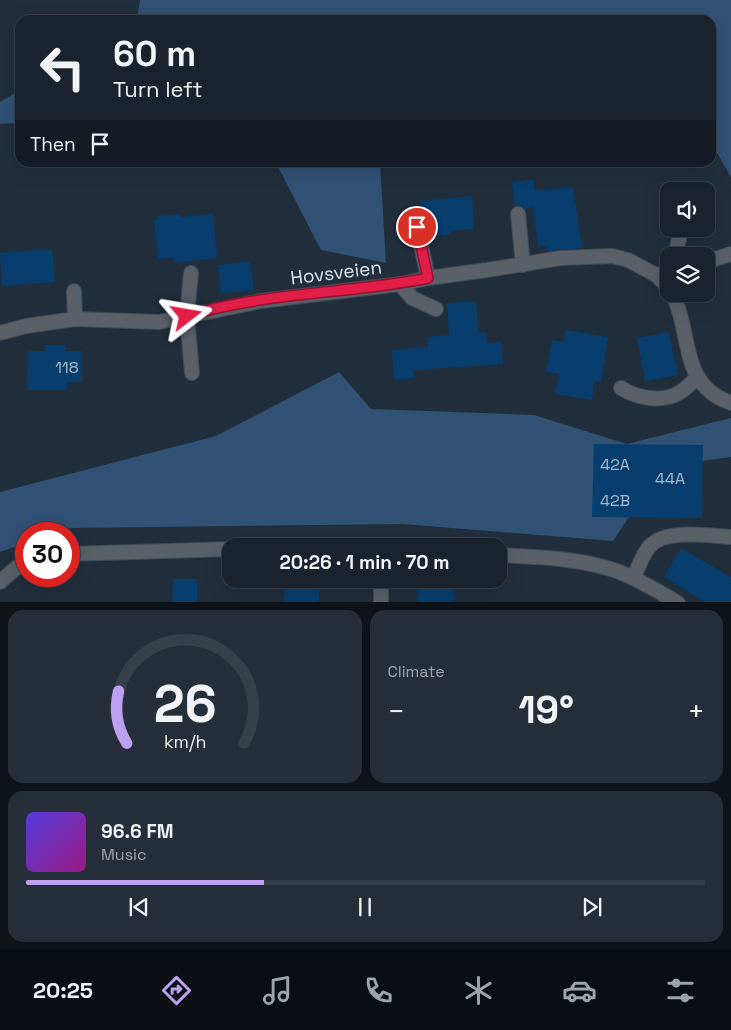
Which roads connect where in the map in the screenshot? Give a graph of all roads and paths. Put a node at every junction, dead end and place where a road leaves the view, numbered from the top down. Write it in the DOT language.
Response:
graph roads {
  1 [pos="518,214"];
  2 [pos="417,227"];
  3 [pos="731,254"];
  4 [pos="715,259"];
  5 [pos="523,264"];
  6 [pos="191,273"];
  7 [pos="660,273"];
  8 [pos="428,278"];
  9 [pos="400,284"];
  10 [pos="74,291"];
  11 [pos="675,302"];
  12 [pos="436,309"];
  13 [pos="187,316"];
  14 [pos="75,319"];
  15 [pos="0,333"];
  16 [pos="192,373"];
  17 [pos="698,377"];
  18 [pos="621,388"];
  19 [pos="731,403"];
  20 [pos="731,537"];
  21 [pos="222,549"];
  22 [pos="80,554"];
  23 [pos="507,556"];
  24 [pos="15,569"];
  25 [pos="633,578"];
  26 [pos="0,582"];
  27 [pos="381,588"];
  28 [pos="381,602"];
  29 [pos="678,602"];
  1 -- 5 [label="street"];
  2 -- 8 [label="street"];
  3 -- 4 [label="street"];
  5 -- 7 [label="street, Hovsveien"];
  5 -- 8 [label="street, Hovsveien"];
  6 -- 13 [label="street"];
  8 -- 9 [label="street, Hovsveien"];
  9 -- 12 [label="street"];
  9 -- 13 [label="street, Hovsveien"];
  10 -- 14 [label="street"];
  11 -- 17 [label="street"];
  13 -- 14 [label="street, Hovsveien"];
  13 -- 16 [label="street"];
  14 -- 15 [label="street, Hovsveien"];
  17 -- 18 [label="street"];
  17 -- 19 [label="street"];
  20 -- 25 [label="street"];
  21 -- 22 [label="street"];
  23 -- 25 [label="street"];
  24 -- 26 [label="street"];
  25 -- 29 [label="street"];
  27 -- 28 [label="street"];
}
